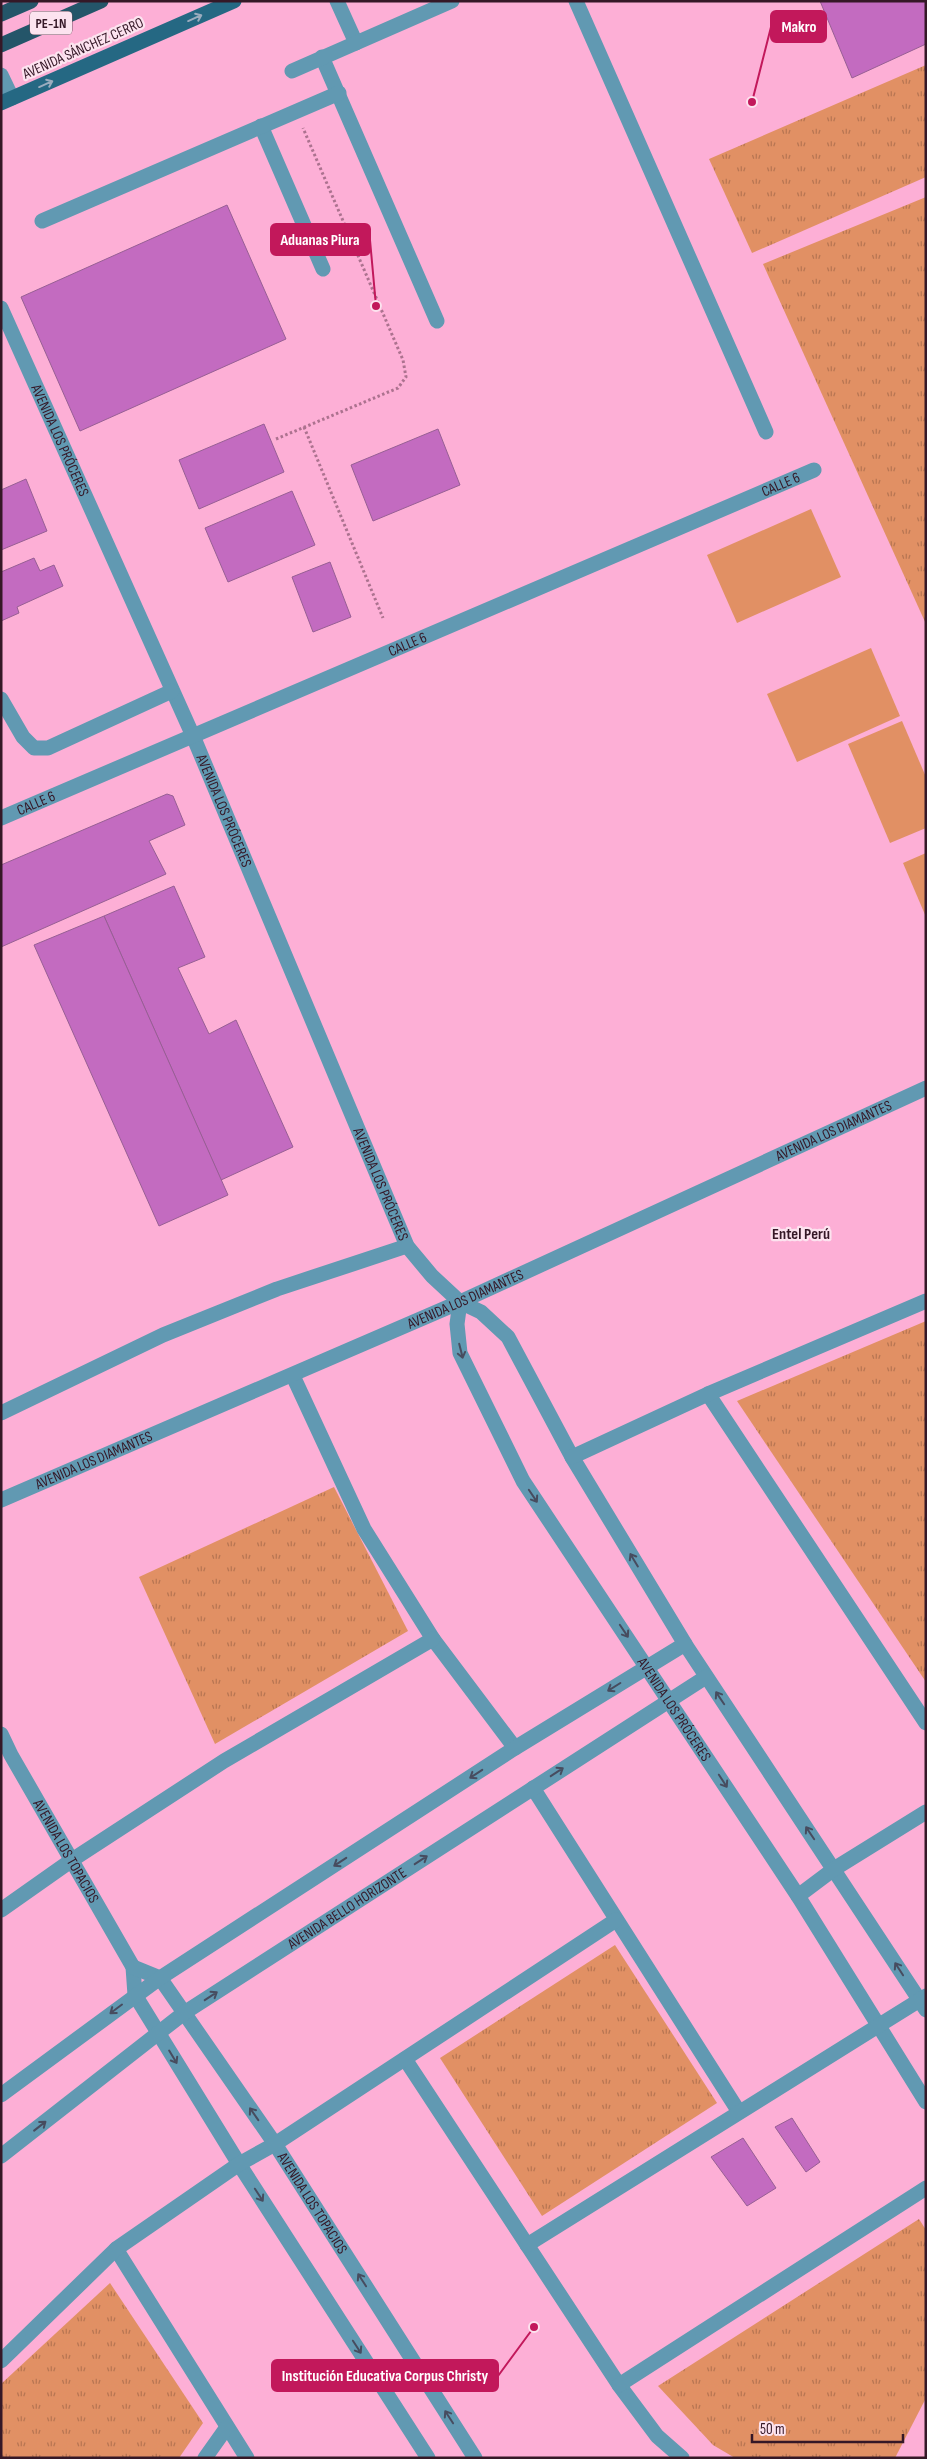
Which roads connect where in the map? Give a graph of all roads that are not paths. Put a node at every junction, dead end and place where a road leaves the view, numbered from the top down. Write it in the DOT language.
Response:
graph roads {
  1 [pos="31,1"];
  2 [pos="101,1"];
  3 [pos="234,1"];
  4 [pos="337,1"];
  5 [pos="452,1"];
  6 [pos="576,1"];
  7 [pos="1,14"];
  8 [pos="356,43"];
  9 [pos="1,44"];
  10 [pos="322,57"];
  11 [pos="292,72"];
  12 [pos="1,75"];
  13 [pos="338,93"];
  14 [pos="6,101"];
  15 [pos="261,126"];
  16 [pos="42,221"];
  17 [pos="323,270"];
  18 [pos="1,308"];
  19 [pos="437,321"];
  20 [pos="766,432"];
  21 [pos="814,470"];
  22 [pos="172,691"];
  23 [pos="1,699"];
  24 [pos="193,736"];
  25 [pos="1,818"];
  26 [pos="926,1088"];
  27 [pos="407,1246"];
  28 [pos="926,1301"];
  29 [pos="460,1302"];
  30 [pos="293,1376"];
  31 [pos="708,1394"];
  32 [pos="1,1413"];
  33 [pos="572,1457"];
  34 [pos="1,1500"];
  35 [pos="433,1639"];
  36 [pos="685,1644"];
  37 [pos="648,1666"];
  38 [pos="706,1677"];
  39 [pos="669,1700"];
  40 [pos="926,1724"];
  41 [pos="1,1734"];
  42 [pos="515,1748"];
  43 [pos="533,1788"];
  44 [pos="926,1812"];
  45 [pos="72,1860"];
  46 [pos="834,1869"];
  47 [pos="798,1896"];
  48 [pos="1,1910"];
  49 [pos="616,1920"];
  50 [pos="133,1967"];
  51 [pos="160,1978"];
  52 [pos="135,1995"];
  53 [pos="924,2002"];
  54 [pos="184,2013"];
  55 [pos="878,2024"];
  56 [pos="158,2032"];
  57 [pos="405,2059"];
  58 [pos="1,2095"];
  59 [pos="926,2102"];
  60 [pos="739,2112"];
  61 [pos="275,2144"];
  62 [pos="1,2156"];
  63 [pos="239,2164"];
  64 [pos="926,2188"];
  65 [pos="527,2245"];
  66 [pos="116,2249"];
  67 [pos="1,2361"];
  68 [pos="619,2385"];
  69 [pos="227,2427"];
  70 [pos="205,2458"];
  71 [pos="247,2458"];
  72 [pos="428,2458"];
  73 [pos="475,2458"];
  74 [pos="682,2458"];
  1 -- 7 [label="highway, PE-1N"];
  2 -- 9 [label="highway, PE-1N"];
  14 -- 3 [label="main road, AVENIDA SÁNCHEZ CERRO, one-way"];
  4 -- 8 [label="street"];
  5 -- 8 [label="street"];
  6 -- 20 [label="street"];
  8 -- 10 [label="street"];
  10 -- 11 [label="street"];
  10 -- 13 [label="street"];
  12 -- 14 [label="street"];
  13 -- 15 [label="street"];
  13 -- 19 [label="street"];
  15 -- 16 [label="street"];
  15 -- 17 [label="street"];
  18 -- 22 [label="street, AVENIDA LOS PRÓCERES"];
  21 -- 24 [label="street, CALLE 6"];
  22 -- 23 [label="street"];
  22 -- 24 [label="street, AVENIDA LOS PRÓCERES"];
  24 -- 25 [label="street, CALLE 6"];
  24 -- 27 [label="street, AVENIDA LOS PRÓCERES"];
  26 -- 29 [label="street, AVENIDA LOS DIAMANTES"];
  27 -- 29 [label="street, AVENIDA LOS PRÓCERES"];
  27 -- 32 [label="street"];
  28 -- 31 [label="street"];
  29 -- 30 [label="street, AVENIDA LOS DIAMANTES"];
  29 -- 33 [label="street, AVENIDA LOS PRÓCERES"];
  29 -- 37 [label="street, AVENIDA LOS PRÓCERES, one-way"];
  30 -- 34 [label="street, AVENIDA LOS DIAMANTES"];
  30 -- 35 [label="street"];
  31 -- 33 [label="street"];
  31 -- 40 [label="street"];
  36 -- 33 [label="street, AVENIDA LOS PRÓCERES, one-way"];
  35 -- 42 [label="street"];
  35 -- 45 [label="street"];
  36 -- 37 [label="street"];
  36 -- 38 [label="street, AVENIDA LOS PRÓCERES"];
  37 -- 39 [label="street, AVENIDA LOS PRÓCERES"];
  37 -- 42 [label="street, one-way"];
  38 -- 39 [label="street, AVENIDA BELLO HORIZONTE"];
  46 -- 38 [label="street, AVENIDA LOS PRÓCERES, one-way"];
  43 -- 39 [label="street, AVENIDA BELLO HORIZONTE, one-way"];
  39 -- 47 [label="street, AVENIDA LOS PRÓCERES, one-way"];
  41 -- 45 [label="street, AVENIDA LOS TOPACIOS"];
  42 -- 51 [label="street, one-way"];
  43 -- 49 [label="street"];
  54 -- 43 [label="street, AVENIDA BELLO HORIZONTE, one-way"];
  44 -- 46 [label="street"];
  45 -- 48 [label="street"];
  45 -- 50 [label="street, AVENIDA LOS TOPACIOS"];
  46 -- 47 [label="street"];
  53 -- 46 [label="street, AVENIDA LOS PRÓCERES, one-way"];
  47 -- 55 [label="street, AVENIDA LOS PRÓCERES"];
  49 -- 57 [label="street"];
  49 -- 60 [label="street"];
  50 -- 51 [label="street"];
  50 -- 52 [label="street, AVENIDA LOS TOPACIOS"];
  51 -- 52 [label="street"];
  51 -- 54 [label="street, AVENIDA LOS TOPACIOS"];
  52 -- 56 [label="street, AVENIDA LOS TOPACIOS"];
  52 -- 58 [label="street, one-way"];
  53 -- 55 [label="street"];
  54 -- 56 [label="street, AVENIDA BELLO HORIZONTE"];
  61 -- 54 [label="street, AVENIDA LOS TOPACIOS, one-way"];
  55 -- 59 [label="street, AVENIDA LOS PRÓCERES"];
  55 -- 60 [label="street"];
  62 -- 56 [label="street, AVENIDA BELLO HORIZONTE, one-way"];
  56 -- 63 [label="street, AVENIDA LOS TOPACIOS, one-way"];
  57 -- 61 [label="street"];
  57 -- 65 [label="street"];
  60 -- 65 [label="street"];
  61 -- 63 [label="street"];
  73 -- 61 [label="street, AVENIDA LOS TOPACIOS, one-way"];
  63 -- 66 [label="street"];
  63 -- 72 [label="street, AVENIDA LOS TOPACIOS, one-way"];
  64 -- 68 [label="street"];
  65 -- 68 [label="street"];
  66 -- 67 [label="street"];
  66 -- 69 [label="street"];
  68 -- 74 [label="street"];
  69 -- 70 [label="street"];
  69 -- 71 [label="street"];
}
